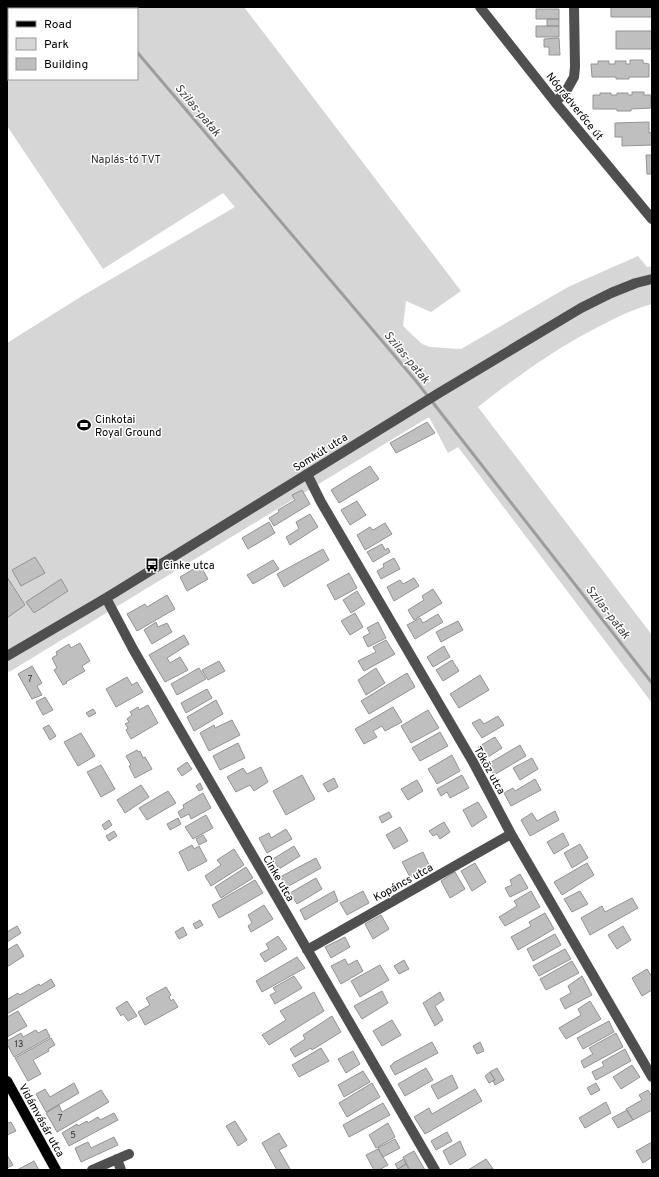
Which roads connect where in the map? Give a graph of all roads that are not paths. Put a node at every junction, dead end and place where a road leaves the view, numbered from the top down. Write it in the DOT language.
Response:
graph roads {
  1 [pos="480,7"];
  2 [pos="574,7"];
  3 [pos="555,102"];
  4 [pos="652,219"];
  5 [pos="652,279"];
  6 [pos="307,474"];
  7 [pos="106,598"];
  8 [pos="7,656"];
  9 [pos="511,834"];
  10 [pos="307,950"];
  11 [pos="652,1077"];
  12 [pos="7,1081"];
  13 [pos="130,1154"];
  14 [pos="117,1159"];
  15 [pos="56,1170"];
  16 [pos="92,1170"];
  17 [pos="121,1170"];
  18 [pos="435,1170"];
  1 -- 3 [label="street, Nógrádverőce út"];
  2 -- 3 [label="street"];
  3 -- 4 [label="street, Nógrádverőce út"];
  5 -- 6 [label="street, Somkút utca"];
  6 -- 7 [label="street, Somkút utca"];
  6 -- 9 [label="street, Tóköz utca"];
  7 -- 8 [label="street, Somkút utca"];
  7 -- 10 [label="street, Cinke utca"];
  9 -- 10 [label="street, Kopáncs utca"];
  9 -- 11 [label="street, Tóköz utca"];
  10 -- 18 [label="street, Cinke utca"];
  12 -- 15 [label="main road, Vidámvásár utca"];
  13 -- 14 [label="street"];
  14 -- 16 [label="street"];
  14 -- 17 [label="street"];
}
